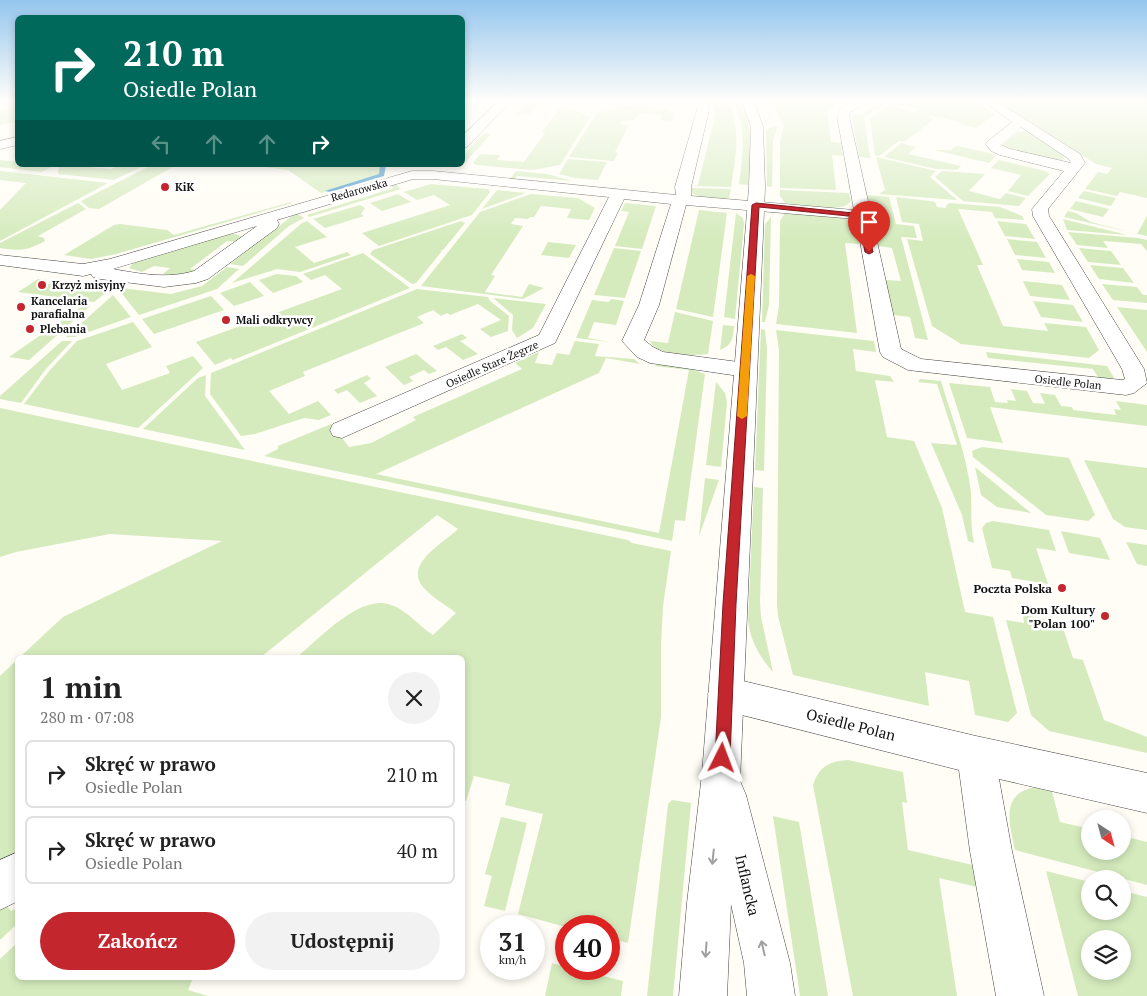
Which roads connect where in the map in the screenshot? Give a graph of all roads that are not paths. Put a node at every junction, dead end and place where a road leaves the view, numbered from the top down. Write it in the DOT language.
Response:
graph roads {
  1 [pos="693,147"];
  2 [pos="757,147"];
  3 [pos="849,147"];
  4 [pos="996,147"];
  5 [pos="1061,147"];
  6 [pos="1074,169"];
  7 [pos="438,170"];
  8 [pos="619,193"];
  9 [pos="682,200"];
  10 [pos="756,205"];
  11 [pos="288,211"];
  12 [pos="861,215"];
  13 [pos="0,260"];
  14 [pos="83,270"];
  15 [pos="746,370"];
  16 [pos="342,430"];
  17 [pos="726,694"];
  18 [pos="976,755"];
  19 [pos="721,774"];
  20 [pos="1147,793"];
  21 [pos="15,876"];
  22 [pos="0,888"];
  23 [pos="703,996"];
  24 [pos="771,996"];
  25 [pos="1020,996"];
  1 -- 9 [label="street"];
  2 -- 10 [label="street, Inflancka"];
  3 -- 12 [label="street, Osiedle Polan"];
  4 -- 6 [label="street"];
  5 -- 6 [label="street"];
  6 -- 12 [label="street, Osiedle Polan"];
  7 -- 8 [label="street, Redarowska"];
  7 -- 11 [label="street, Redarowska"];
  8 -- 9 [label="street, Redarowska"];
  8 -- 16 [label="street, Osiedle Stare Żegrze"];
  9 -- 10 [label="street, Redarowska"];
  9 -- 15 [label="street"];
  10 -- 12 [label="street"];
  10 -- 15 [label="street, Inflancka"];
  11 -- 14 [label="street, Redarowska"];
  11 -- 14 [label="street"];
  13 -- 14 [label="street, Redarowska"];
  15 -- 17 [label="street, Inflancka"];
  17 -- 18 [label="street, Osiedle Polan"];
  17 -- 19 [label="street, Inflancka"];
  18 -- 20 [label="street, Osiedle Polan"];
  18 -- 25 [label="street"];
  19 -- 23 [label="street, Inflancka, one-way"];
  24 -- 19 [label="street, Inflancka, one-way"];
  21 -- 22 [label="street"];
}
